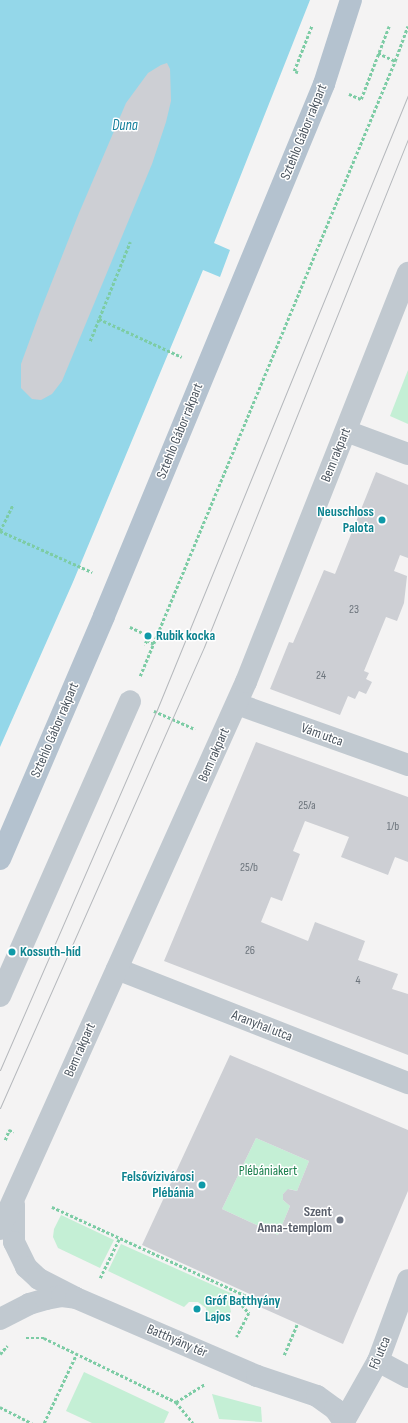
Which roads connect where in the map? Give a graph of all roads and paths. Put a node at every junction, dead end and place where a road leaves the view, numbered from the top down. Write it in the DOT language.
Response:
graph roads {
  1 [pos="351,0"];
  2 [pos="313,21"];
  3 [pos="389,26"];
  4 [pos="408,26"];
  5 [pos="378,53"];
  6 [pos="395,61"];
  7 [pos="294,71"];
  8 [pos="343,92"];
  9 [pos="130,242"];
  10 [pos="408,273"];
  11 [pos="99,319"];
  12 [pos="90,341"];
  13 [pos="186,359"];
  14 [pos="346,431"];
  15 [pos="408,454"];
  16 [pos="13,504"];
  17 [pos="0,531"];
  18 [pos="96,574"];
  19 [pos="149,636"];
  20 [pos="146,640"];
  21 [pos="154,644"];
  22 [pos="145,645"];
  23 [pos="130,701"];
  24 [pos="237,704"];
  25 [pos="198,730"];
  26 [pos="408,766"];
  27 [pos="0,859"];
  28 [pos="117,969"];
  29 [pos="0,996"];
  30 [pos="408,1083"];
  31 [pos="14,1198"];
  32 [pos="52,1208"];
  33 [pos="0,1229"];
  34 [pos="119,1238"];
  35 [pos="100,1278"];
  36 [pos="408,1280"];
  37 [pos="76,1298"];
  38 [pos="0,1319"];
  39 [pos="297,1324"];
  40 [pos="21,1340"];
  41 [pos="235,1341"];
  42 [pos="8,1345"];
  43 [pos="77,1353"];
  44 [pos="0,1354"];
  45 [pos="378,1361"];
  46 [pos="281,1362"];
  47 [pos="408,1376"];
  48 [pos="0,1407"];
  49 [pos="344,1422"];
  50 [pos="32,1423"];
  51 [pos="44,1423"];
  52 [pos="193,1423"];
  1 -- 27 [label="main road, Sztehlo Gábor rakpart"];
  2 -- 7 [label="path"];
  3 -- 5 [label="path"];
  4 -- 6 [label="path"];
  5 -- 6 [label="path"];
  5 -- 8 [label="path"];
  6 -- 21 [label="path"];
  9 -- 11 [label="path"];
  10 -- 14 [label="street, Bem rakpart"];
  11 -- 12 [label="path"];
  11 -- 13 [label="path"];
  14 -- 15 [label="street"];
  14 -- 24 [label="street, Bem rakpart"];
  16 -- 17 [label="path"];
  17 -- 18 [label="path"];
  19 -- 20 [label="path"];
  20 -- 21 [label="path"];
  20 -- 22 [label="path"];
  21 -- 23 [label="path"];
  23 -- 25 [label="path"];
  23 -- 29 [label="street"];
  24 -- 26 [label="street, Vám utca"];
  24 -- 28 [label="street, Bem rakpart"];
  28 -- 30 [label="street, Aranyhal utca"];
  28 -- 31 [label="street, Bem rakpart"];
  31 -- 33 [label="street, Bem rakpart"];
  31 -- 37 [label="street"];
  32 -- 34 [label="path"];
  34 -- 35 [label="path"];
  34 -- 41 [label="path"];
  36 -- 45 [label="street, Fő utca"];
  37 -- 38 [label="street, Batthyány tér"];
  37 -- 49 [label="street, Batthyány tér"];
  39 -- 46 [label="path"];
  40 -- 43 [label="path"];
  42 -- 44 [label="path"];
  43 -- 51 [label="path"];
  43 -- 52 [label="path"];
  45 -- 47 [label="street"];
  45 -- 49 [label="street, Fő utca"];
  48 -- 50 [label="path"];
}
